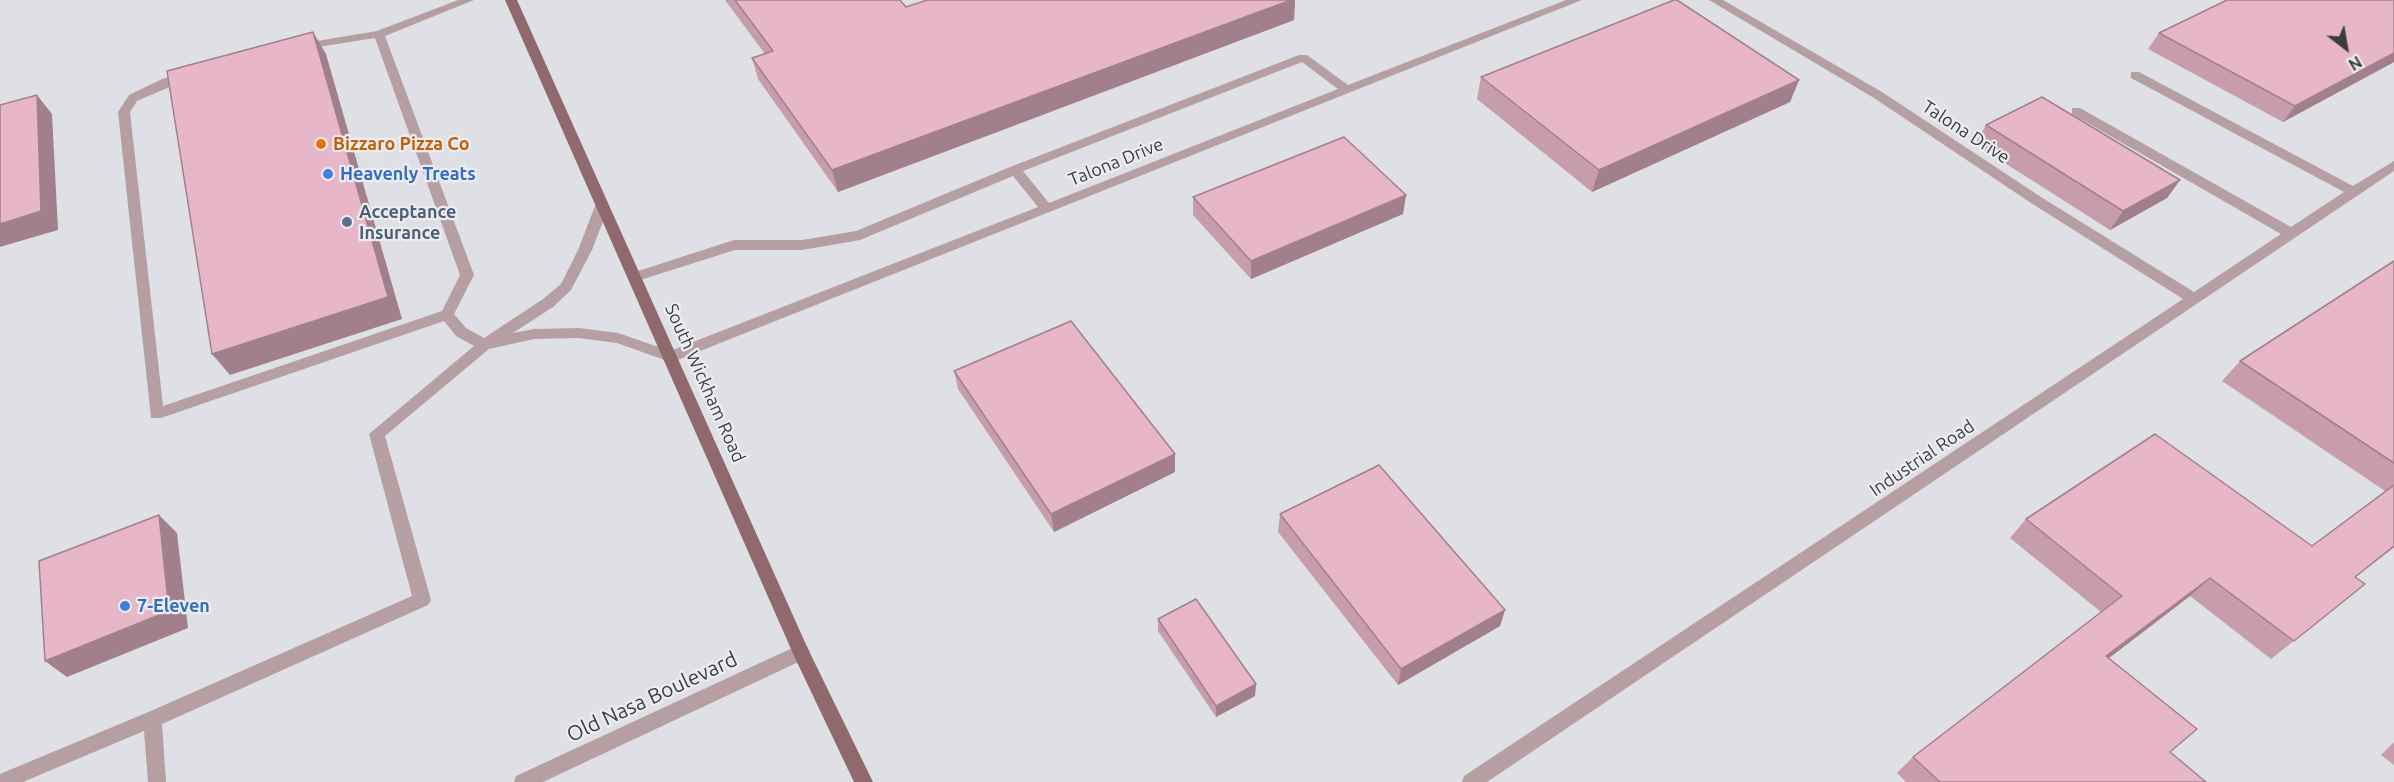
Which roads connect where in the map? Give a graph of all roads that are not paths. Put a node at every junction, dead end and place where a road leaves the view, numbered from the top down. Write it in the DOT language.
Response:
graph roads {
  1 [pos="468,0"];
  2 [pos="511,0"];
  3 [pos="1576,0"];
  4 [pos="1715,0"];
  5 [pos="379,34"];
  6 [pos="284,51"];
  7 [pos="198,73"];
  8 [pos="2135,75"];
  9 [pos="1347,90"];
  10 [pos="2076,111"];
  11 [pos="2394,165"];
  12 [pos="1016,170"];
  13 [pos="2353,192"];
  14 [pos="602,206"];
  15 [pos="1047,208"];
  16 [pos="2292,234"];
  17 [pos="634,277"];
  18 [pos="2194,299"];
  19 [pos="447,315"];
  20 [pos="485,345"];
  21 [pos="670,357"];
  22 [pos="801,652"];
  23 [pos="152,719"];
  24 [pos="4,781"];
  25 [pos="157,782"];
  26 [pos="523,782"];
  27 [pos="864,782"];
  28 [pos="1471,782"];
  1 -- 5 [label="street"];
  2 -- 14 [label="main road, South Wickham Road"];
  3 -- 9 [label="street, Talona Drive"];
  4 -- 18 [label="street, Talona Drive"];
  5 -- 6 [label="street"];
  5 -- 19 [label="street"];
  7 -- 19 [label="street"];
  8 -- 13 [label="street"];
  9 -- 12 [label="street"];
  9 -- 15 [label="street, Talona Drive"];
  10 -- 16 [label="street"];
  11 -- 13 [label="street, Industrial Road"];
  12 -- 15 [label="street"];
  12 -- 17 [label="street"];
  13 -- 16 [label="street, Industrial Road"];
  14 -- 17 [label="main road, South Wickham Road"];
  14 -- 20 [label="street"];
  15 -- 21 [label="street, Talona Drive"];
  16 -- 18 [label="street, Industrial Road"];
  17 -- 21 [label="main road, South Wickham Road"];
  18 -- 28 [label="street, Industrial Road"];
  19 -- 20 [label="street"];
  20 -- 21 [label="street"];
  20 -- 23 [label="street"];
  21 -- 22 [label="main road, South Wickham Road"];
  22 -- 26 [label="street, Old Nasa Boulevard"];
  22 -- 27 [label="main road, South Wickham Road"];
  23 -- 24 [label="street"];
  23 -- 25 [label="street"];
}
